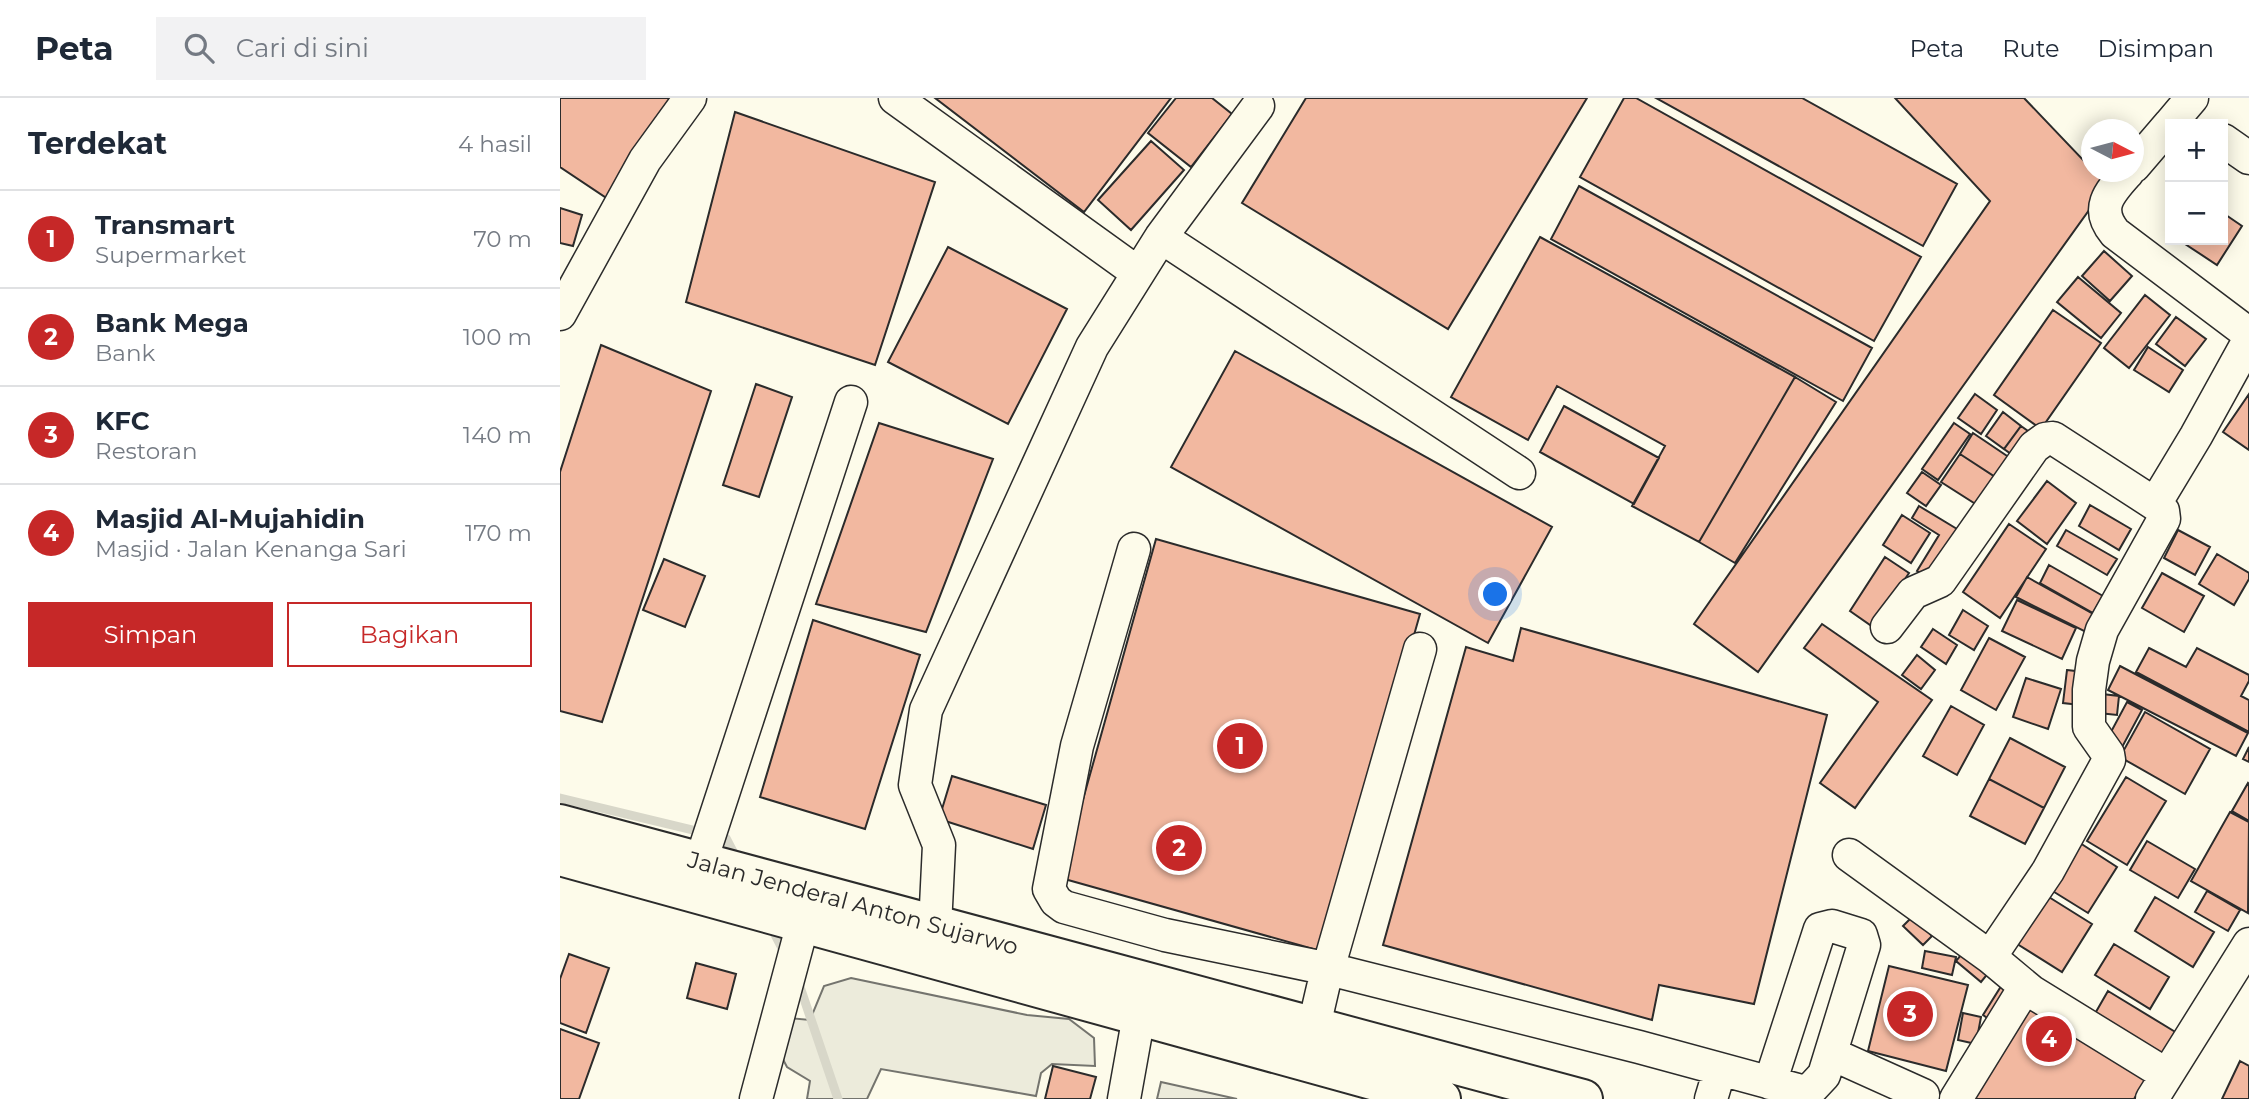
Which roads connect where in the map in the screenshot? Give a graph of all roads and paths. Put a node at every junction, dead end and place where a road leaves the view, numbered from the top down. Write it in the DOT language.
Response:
graph roads {
  1 [pos="690,98"];
  2 [pos="895,98"];
  3 [pos="1258,106"];
  4 [pos="2183,117"];
  5 [pos="2228,143"];
  6 [pos="2144,155"];
  7 [pos="2249,158"];
  8 [pos="2119,182"];
  9 [pos="1161,237"];
  10 [pos="1138,273"];
  11 [pos="560,314"];
  12 [pos="2249,334"];
  13 [pos="2249,340"];
  14 [pos="851,402"];
  15 [pos="1519,473"];
  16 [pos="2155,504"];
  17 [pos="1134,549"];
  18 [pos="1886,627"];
  19 [pos="1420,649"];
  20 [pos="560,824"];
  21 [pos="714,851"];
  22 [pos="1849,855"];
  23 [pos="560,856"];
  24 [pos="781,913"];
  25 [pos="934,942"];
  26 [pos="2249,944"];
  27 [pos="1990,957"];
  28 [pos="1329,969"];
  29 [pos="2025,987"];
  30 [pos="1142,998"];
  31 [pos="1314,1026"];
  32 [pos="1832,1054"];
  33 [pos="1720,1069"];
  34 [pos="1770,1083"];
  35 [pos="2159,1087"];
  36 [pos="1430,1088"];
  37 [pos="1923,1095"];
  38 [pos="756,1099"];
  39 [pos="1124,1099"];
  40 [pos="1583,1099"];
  41 [pos="1711,1099"];
  42 [pos="1956,1099"];
  1 -- 11 [label="street"];
  2 -- 10 [label="street"];
  3 -- 9 [label="street"];
  4 -- 6 [label="street"];
  5 -- 7 [label="street"];
  8 -- 12 [label="street"];
  9 -- 10 [label="street"];
  9 -- 15 [label="street"];
  10 -- 25 [label="street"];
  13 -- 16 [label="street"];
  14 -- 21 [label="street"];
  16 -- 18 [label="street"];
  16 -- 27 [label="street"];
  17 -- 28 [label="street"];
  19 -- 28 [label="street"];
  20 -- 21 [label="highway, Jalan Jenderal Anton Sujarwo"];
  21 -- 24 [label="highway, Jalan Jenderal Anton Sujarwo"];
  22 -- 27 [label="street"];
  23 -- 24 [label="highway, Jalan Jenderal Anton Sujarwo"];
  24 -- 25 [label="highway, Jalan Jenderal Anton Sujarwo"];
  24 -- 38 [label="street"];
  25 -- 30 [label="highway, Jalan Jenderal Anton Sujarwo"];
  26 -- 35 [label="street"];
  27 -- 29 [label="street"];
  28 -- 31 [label="street"];
  28 -- 33 [label="street"];
  29 -- 35 [label="street"];
  29 -- 42 [label="street"];
  30 -- 31 [label="highway, Jalan Jenderal Anton Sujarwo"];
  30 -- 36 [label="highway, Jalan Jenderal Anton Sujarwo"];
  30 -- 39 [label="street"];
  31 -- 36 [label="highway, Jalan Jenderal Anton Sujarwo"];
  32 -- 34 [label="street"];
  32 -- 34 [label="street"];
  32 -- 37 [label="street"];
  33 -- 34 [label="street"];
  33 -- 41 [label="street"];
  36 -- 40 [label="highway, Jalan Jenderal Anton Sujarwo"];
}
